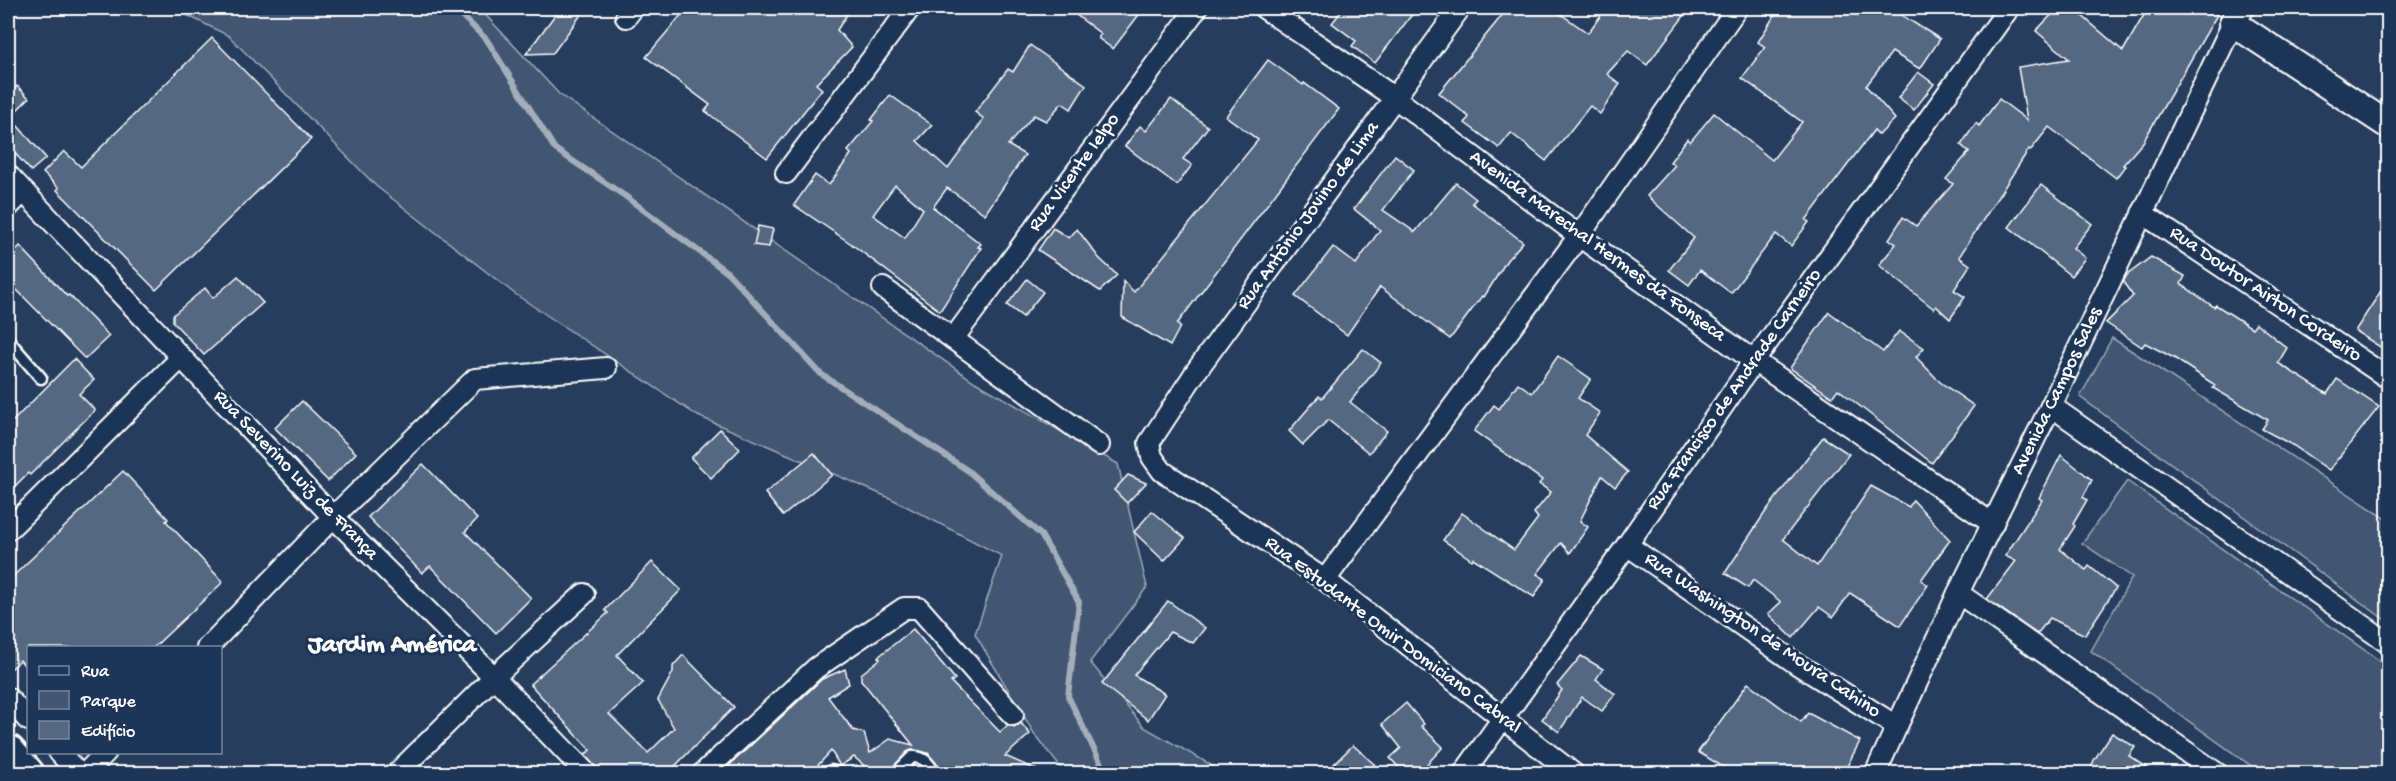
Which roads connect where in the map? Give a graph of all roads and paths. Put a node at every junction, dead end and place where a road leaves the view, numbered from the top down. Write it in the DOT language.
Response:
graph roads {
  1 [pos="910,8"];
  2 [pos="1197,8"];
  3 [pos="1264,8"];
  4 [pos="1460,8"];
  5 [pos="1737,8"];
  6 [pos="2009,8"];
  7 [pos="2236,15"];
  8 [pos="1395,98"];
  9 [pos="2388,125"];
  10 [pos="786,174"];
  11 [pos="8,175"];
  12 [pos="23,192"];
  13 [pos="8,207"];
  14 [pos="2142,213"];
  15 [pos="1579,236"];
  16 [pos="883,288"];
  17 [pos="952,339"];
  18 [pos="8,340"];
  19 [pos="181,358"];
  20 [pos="1754,361"];
  21 [pos="606,368"];
  22 [pos="41,378"];
  23 [pos="2388,378"];
  24 [pos="2051,406"];
  25 [pos="1159,425"];
  26 [pos="1099,445"];
  27 [pos="333,516"];
  28 [pos="1993,524"];
  29 [pos="8,530"];
  30 [pos="1627,545"];
  31 [pos="1325,580"];
  32 [pos="1958,593"];
  33 [pos="584,594"];
  34 [pos="2388,643"];
  35 [pos="209,646"];
  36 [pos="494,677"];
  37 [pos="8,698"];
  38 [pos="1013,715"];
  39 [pos="1502,718"];
  40 [pos="27,719"];
  41 [pos="1896,726"];
  42 [pos="8,752"];
  43 [pos="60,754"];
  44 [pos="105,754"];
  45 [pos="27,774"];
  46 [pos="79,774"];
  47 [pos="85,774"];
  48 [pos="396,774"];
  49 [pos="587,774"];
  50 [pos="702,774"];
  51 [pos="828,774"];
  52 [pos="843,774"];
  53 [pos="895,774"];
  54 [pos="936,774"];
  55 [pos="1463,774"];
  56 [pos="1574,774"];
  57 [pos="1875,774"];
  58 [pos="2218,774"];
  1 -- 10 [label="street"];
  2 -- 17 [label="street, Rua Vicente Ielpo"];
  3 -- 8 [label="street, Avenida Marechal Hermes da Fonseca"];
  4 -- 8 [label="street, Rua Antônio Jovino de Lima"];
  5 -- 15 [label="street"];
  6 -- 20 [label="street, Rua Francisco de Andrade Carneiro"];
  7 -- 9 [label="street"];
  7 -- 14 [label="street, Avenida Campos Sales"];
  8 -- 15 [label="street, Avenida Marechal Hermes da Fonseca"];
  8 -- 25 [label="street, Rua Antônio Jovino de Lima"];
  11 -- 12 [label="street, Rua Severino Luiz de França"];
  12 -- 13 [label="street"];
  12 -- 19 [label="street, Rua Severino Luiz de França"];
  14 -- 23 [label="street, Rua Doutor Airton Cordeiro"];
  14 -- 24 [label="street, Avenida Campos Sales"];
  15 -- 20 [label="street, Avenida Marechal Hermes da Fonseca"];
  15 -- 31 [label="street"];
  16 -- 17 [label="street"];
  17 -- 26 [label="street"];
  18 -- 22 [label="lane"];
  19 -- 27 [label="street, Rua Severino Luiz de França"];
  19 -- 29 [label="street"];
  20 -- 28 [label="street, Avenida Marechal Hermes da Fonseca"];
  20 -- 30 [label="street, Rua Francisco de Andrade Carneiro"];
  21 -- 27 [label="street"];
  24 -- 28 [label="street, Avenida Campos Sales"];
  24 -- 34 [label="street"];
  25 -- 31 [label="street, Rua Estudante Omir Domiciano Cabral"];
  27 -- 35 [label="street"];
  27 -- 36 [label="street, Rua Severino Luiz de França"];
  28 -- 32 [label="street, Avenida Campos Sales"];
  30 -- 39 [label="street, Rua Francisco de Andrade Carneiro"];
  30 -- 41 [label="street, Rua Washington de Moura Cahino"];
  31 -- 39 [label="street, Rua Estudante Omir Domiciano Cabral"];
  32 -- 41 [label="street, Avenida Campos Sales"];
  32 -- 58 [label="street"];
  33 -- 36 [label="street"];
  36 -- 48 [label="street"];
  36 -- 49 [label="street, Rua Severino Luiz de França"];
  37 -- 40 [label="street"];
  38 -- 50 [label="street"];
  39 -- 55 [label="street, Rua Francisco de Andrade Carneiro"];
  39 -- 56 [label="street, Rua Estudante Omir Domiciano Cabral"];
  41 -- 57 [label="street, Avenida Campos Sales"];
  42 -- 45 [label="highway"];
  43 -- 46 [label="street"];
  44 -- 47 [label="street"];
  51 -- 52 [label="lane"];
  53 -- 54 [label="lane"];
}
